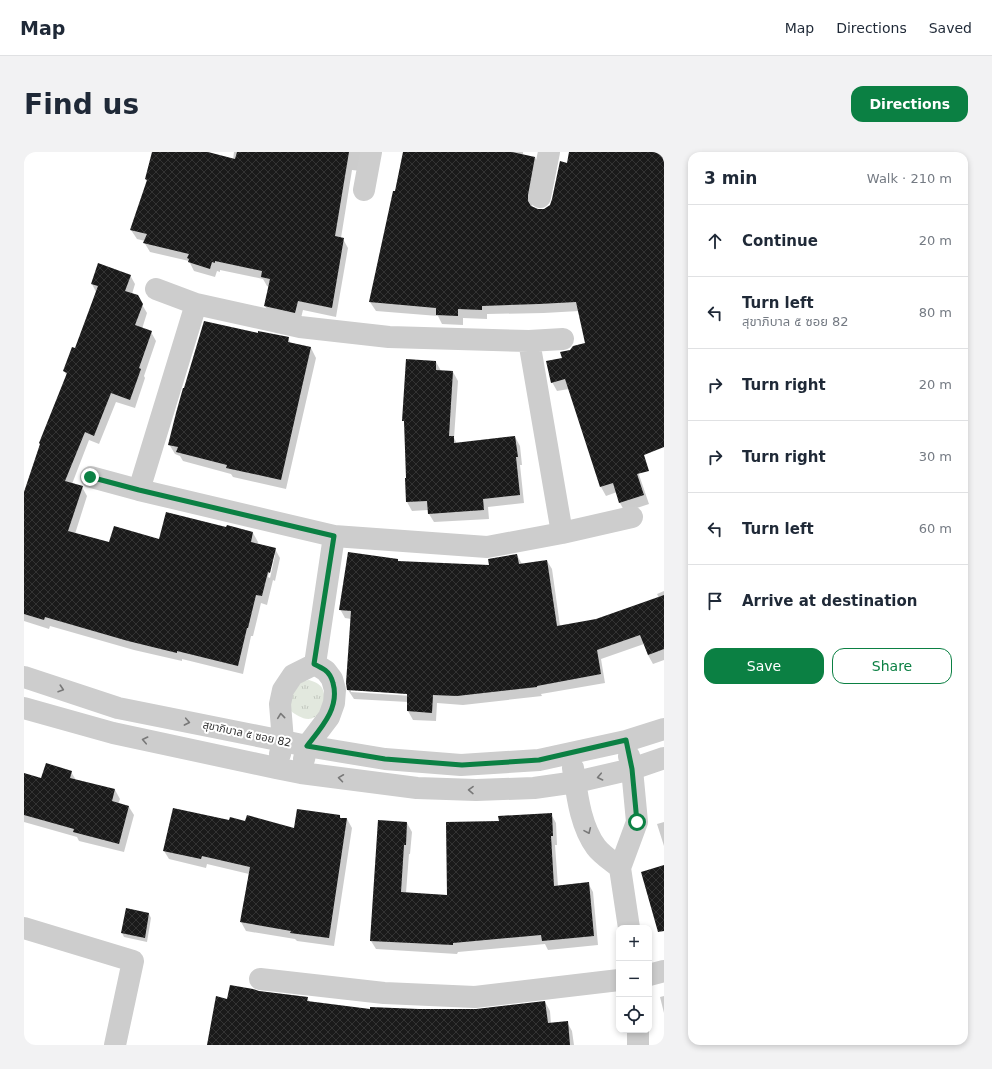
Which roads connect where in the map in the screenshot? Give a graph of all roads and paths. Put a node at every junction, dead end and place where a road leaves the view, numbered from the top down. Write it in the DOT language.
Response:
graph roads {
  1 [pos="371,152"];
  2 [pos="549,152"];
  3 [pos="364,190"];
  4 [pos="540,197"];
  5 [pos="156,289"];
  6 [pos="196,304"];
  7 [pos="563,338"];
  8 [pos="529,341"];
  9 [pos="90,477"];
  10 [pos="139,490"];
  11 [pos="632,516"];
  12 [pos="562,533"];
  13 [pos="334,536"];
  14 [pos="314,664"];
  15 [pos="24,677"];
  16 [pos="24,708"];
  17 [pos="664,729"];
  18 [pos="626,740"];
  19 [pos="283,741"];
  20 [pos="307,746"];
  21 [pos="571,752"];
  22 [pos="664,758"];
  23 [pos="276,768"];
  24 [pos="632,769"];
  25 [pos="301,773"];
  26 [pos="576,782"];
  27 [pos="620,868"];
  28 [pos="629,925"];
  29 [pos="24,928"];
  30 [pos="664,971"];
  31 [pos="652,974"];
  32 [pos="260,979"];
  33 [pos="616,980"];
  34 [pos="638,1033"];
  35 [pos="115,1045"];
  36 [pos="638,1045"];
  1 -- 3 [label="street"];
  2 -- 4 [label="street"];
  5 -- 6 [label="street"];
  6 -- 8 [label="street"];
  6 -- 10 [label="street"];
  7 -- 8 [label="street"];
  8 -- 12 [label="street"];
  9 -- 10 [label="street"];
  10 -- 13 [label="street"];
  11 -- 12 [label="street"];
  12 -- 13 [label="street"];
  13 -- 14 [label="street"];
  19 -- 14 [label="street, one-way"];
  14 -- 20 [label="street"];
  15 -- 19 [label="street, สุขาภิบาล ๕ ซอย 82, one-way"];
  23 -- 16 [label="street, one-way"];
  17 -- 18 [label="street, สุขาภิบาล ๕ ซอย 82"];
  18 -- 21 [label="street, สุขาภิบาล ๕ ซอย 82"];
  18 -- 24 [label="street"];
  19 -- 20 [label="street, สุขาภิบาล ๕ ซอย 82"];
  19 -- 23 [label="street"];
  20 -- 21 [label="street, สุขาภิบาล ๕ ซอย 82"];
  20 -- 25 [label="street"];
  21 -- 26 [label="street"];
  22 -- 24 [label="street"];
  23 -- 25 [label="street"];
  24 -- 26 [label="street, one-way"];
  24 -- 27 [label="street"];
  26 -- 25 [label="street, one-way"];
  26 -- 27 [label="street, one-way"];
  27 -- 28 [label="street"];
  29 -- 35 [label="street"];
  30 -- 31 [label="street"];
  32 -- 33 [label="street"];
  34 -- 36 [label="street"];
}
